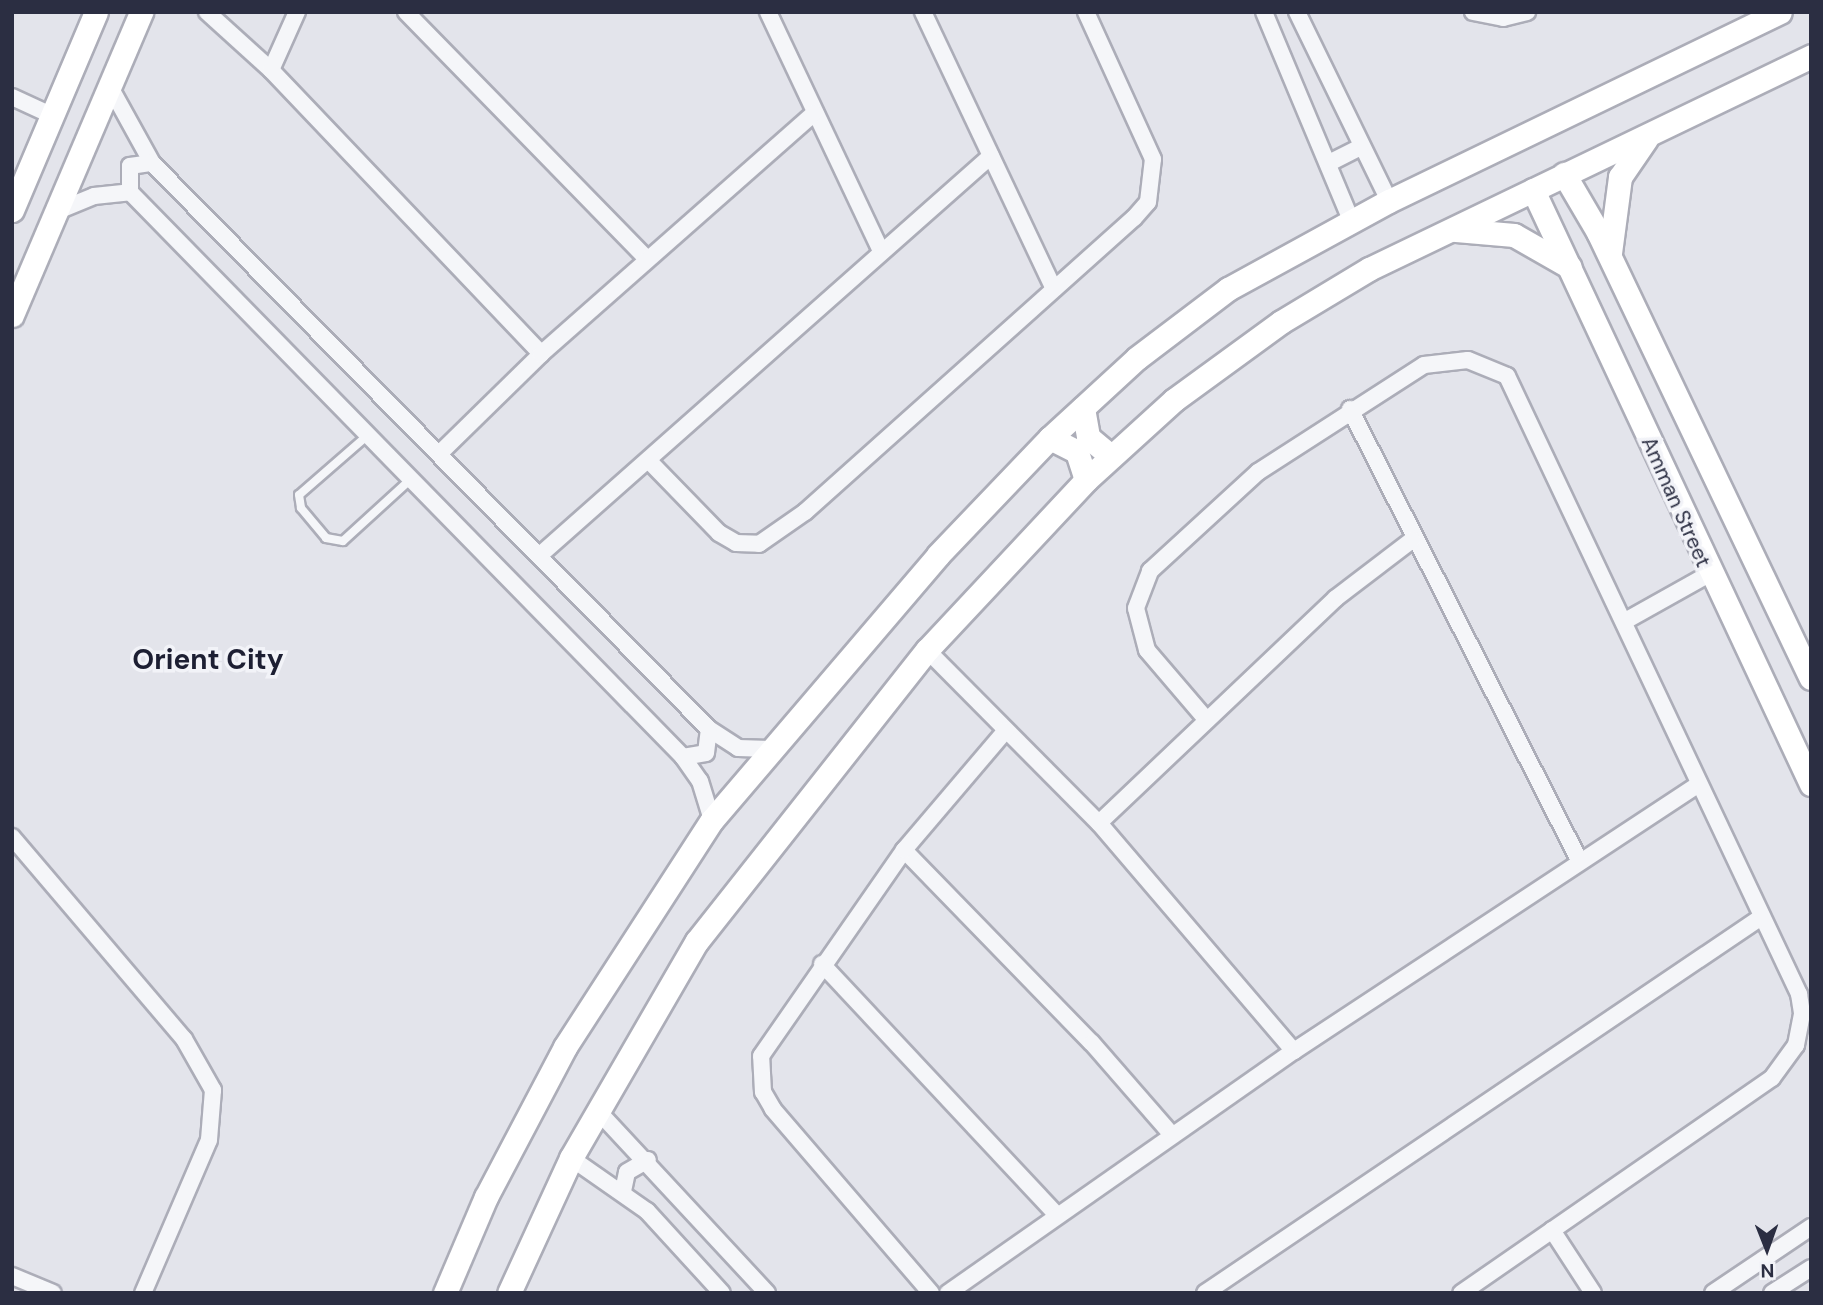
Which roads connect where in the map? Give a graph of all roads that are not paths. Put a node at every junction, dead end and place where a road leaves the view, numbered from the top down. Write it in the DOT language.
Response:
graph roads {
  1 [pos="96,12"];
  2 [pos="141,12"];
  3 [pos="207,12"];
  4 [pos="298,12"];
  5 [pos="406,12"];
  6 [pos="768,12"];
  7 [pos="923,12"];
  8 [pos="1086,12"];
  9 [pos="1264,12"];
  10 [pos="1297,12"];
  11 [pos="1473,12"];
  12 [pos="1527,12"];
  13 [pos="1774,13"];
  14 [pos="1811,56"];
  15 [pos="271,69"];
  16 [pos="109,85"];
  17 [pos="12,97"];
  18 [pos="814,113"];
  19 [pos="51,115"];
  20 [pos="1650,134"];
  21 [pos="1360,148"];
  22 [pos="991,156"];
  23 [pos="1331,162"];
  24 [pos="152,163"];
  25 [pos="1564,174"];
  26 [pos="1533,190"];
  27 [pos="130,192"];
  28 [pos="1389,201"];
  29 [pos="1581,201"];
  30 [pos="12,210"];
  31 [pos="55,212"];
  32 [pos="1547,217"];
  33 [pos="1351,220"];
  34 [pos="1450,230"];
  35 [pos="881,251"];
  36 [pos="1610,256"];
  37 [pos="647,259"];
  38 [pos="1570,267"];
  39 [pos="1053,287"];
  40 [pos="12,315"];
  41 [pos="541,354"];
  42 [pos="1083,408"];
  43 [pos="1350,409"];
  44 [pos="370,433"];
  45 [pos="1051,438"];
  46 [pos="439,454"];
  47 [pos="1111,456"];
  48 [pos="650,462"];
  49 [pos="413,477"];
  50 [pos="1086,480"];
  51 [pos="1412,540"];
  52 [pos="540,555"];
  53 [pos="1709,574"];
  54 [pos="1625,621"];
  55 [pos="927,650"];
  56 [pos="1811,678"];
  57 [pos="1205,718"];
  58 [pos="709,729"];
  59 [pos="1006,730"];
  60 [pos="770,749"];
  61 [pos="683,757"];
  62 [pos="1811,784"];
  63 [pos="1697,785"];
  64 [pos="712,820"];
  65 [pos="1099,822"];
  66 [pos="12,837"];
  67 [pos="904,850"];
  68 [pos="1579,860"];
  69 [pos="1760,918"];
  70 [pos="822,964"];
  71 [pos="1294,1051"];
  72 [pos="597,1110"];
  73 [pos="1172,1135"];
  74 [pos="571,1158"];
  75 [pos="648,1160"];
  76 [pos="623,1191"];
  77 [pos="1056,1215"];
  78 [pos="1811,1227"];
  79 [pos="1552,1230"];
  80 [pos="1811,1268"];
  81 [pos="12,1276"];
  82 [pos="53,1293"];
  83 [pos="144,1293"];
  84 [pos="445,1293"];
  85 [pos="509,1293"];
  86 [pos="722,1293"];
  87 [pos="767,1293"];
  88 [pos="931,1293"];
  89 [pos="948,1293"];
  90 [pos="1205,1293"];
  91 [pos="1461,1293"];
  92 [pos="1593,1293"];
  93 [pos="1713,1293"];
  94 [pos="1772,1293"];
  1 -- 19 [label="street"];
  2 -- 16 [label="street"];
  3 -- 15 [label="street"];
  4 -- 15 [label="street"];
  5 -- 37 [label="street"];
  6 -- 18 [label="street"];
  7 -- 22 [label="street"];
  8 -- 39 [label="street"];
  9 -- 23 [label="street"];
  10 -- 21 [label="street"];
  11 -- 12 [label="street"];
  13 -- 28 [label="street"];
  14 -- 20 [label="street"];
  15 -- 41 [label="street"];
  16 -- 24 [label="street"];
  16 -- 31 [label="street"];
  17 -- 19 [label="street"];
  18 -- 35 [label="street"];
  18 -- 37 [label="street"];
  19 -- 30 [label="street"];
  20 -- 25 [label="street"];
  20 -- 36 [label="street"];
  21 -- 23 [label="street"];
  21 -- 28 [label="street"];
  22 -- 35 [label="street"];
  22 -- 39 [label="street"];
  23 -- 33 [label="street"];
  24 -- 27 [label="street"];
  24 -- 46 [label="street"];
  25 -- 26 [label="street"];
  25 -- 29 [label="street"];
  26 -- 32 [label="street, Amman Street"];
  26 -- 34 [label="street"];
  27 -- 31 [label="street"];
  27 -- 44 [label="street"];
  28 -- 33 [label="street"];
  29 -- 32 [label="street"];
  29 -- 36 [label="street"];
  31 -- 40 [label="street"];
  32 -- 38 [label="street, Amman Street"];
  33 -- 42 [label="street"];
  34 -- 38 [label="street"];
  34 -- 47 [label="street"];
  35 -- 48 [label="street"];
  36 -- 56 [label="street"];
  37 -- 41 [label="street"];
  38 -- 53 [label="street, Amman Street"];
  39 -- 48 [label="street"];
  41 -- 46 [label="street"];
  42 -- 45 [label="street"];
  42 -- 47 [label="street"];
  43 -- 51 [label="street"];
  43 -- 54 [label="street"];
  43 -- 57 [label="street"];
  44 -- 49 [label="street"];
  44 -- 49 [label="lane"];
  45 -- 50 [label="street"];
  45 -- 60 [label="street"];
  46 -- 52 [label="street"];
  47 -- 50 [label="street"];
  48 -- 52 [label="street"];
  49 -- 61 [label="street"];
  50 -- 55 [label="street"];
  51 -- 57 [label="street"];
  51 -- 68 [label="street"];
  52 -- 58 [label="street"];
  53 -- 54 [label="street"];
  53 -- 62 [label="street, Amman Street"];
  54 -- 63 [label="street"];
  55 -- 59 [label="street"];
  55 -- 72 [label="street"];
  57 -- 65 [label="street"];
  58 -- 60 [label="street"];
  58 -- 61 [label="street"];
  59 -- 65 [label="street"];
  59 -- 67 [label="street"];
  60 -- 64 [label="street"];
  61 -- 64 [label="street"];
  63 -- 68 [label="street"];
  63 -- 69 [label="street"];
  64 -- 84 [label="street"];
  65 -- 71 [label="street"];
  66 -- 83 [label="street"];
  67 -- 70 [label="street"];
  67 -- 73 [label="street"];
  68 -- 71 [label="street"];
  69 -- 79 [label="street"];
  69 -- 90 [label="street"];
  70 -- 77 [label="street"];
  70 -- 88 [label="street"];
  71 -- 73 [label="street"];
  72 -- 74 [label="street"];
  72 -- 75 [label="street"];
  73 -- 77 [label="street"];
  74 -- 76 [label="street"];
  74 -- 85 [label="street"];
  75 -- 76 [label="street"];
  75 -- 87 [label="street"];
  76 -- 86 [label="street"];
  77 -- 89 [label="street"];
  78 -- 93 [label="street"];
  79 -- 91 [label="street"];
  79 -- 92 [label="street"];
  80 -- 94 [label="street"];
  81 -- 82 [label="street"];
}
